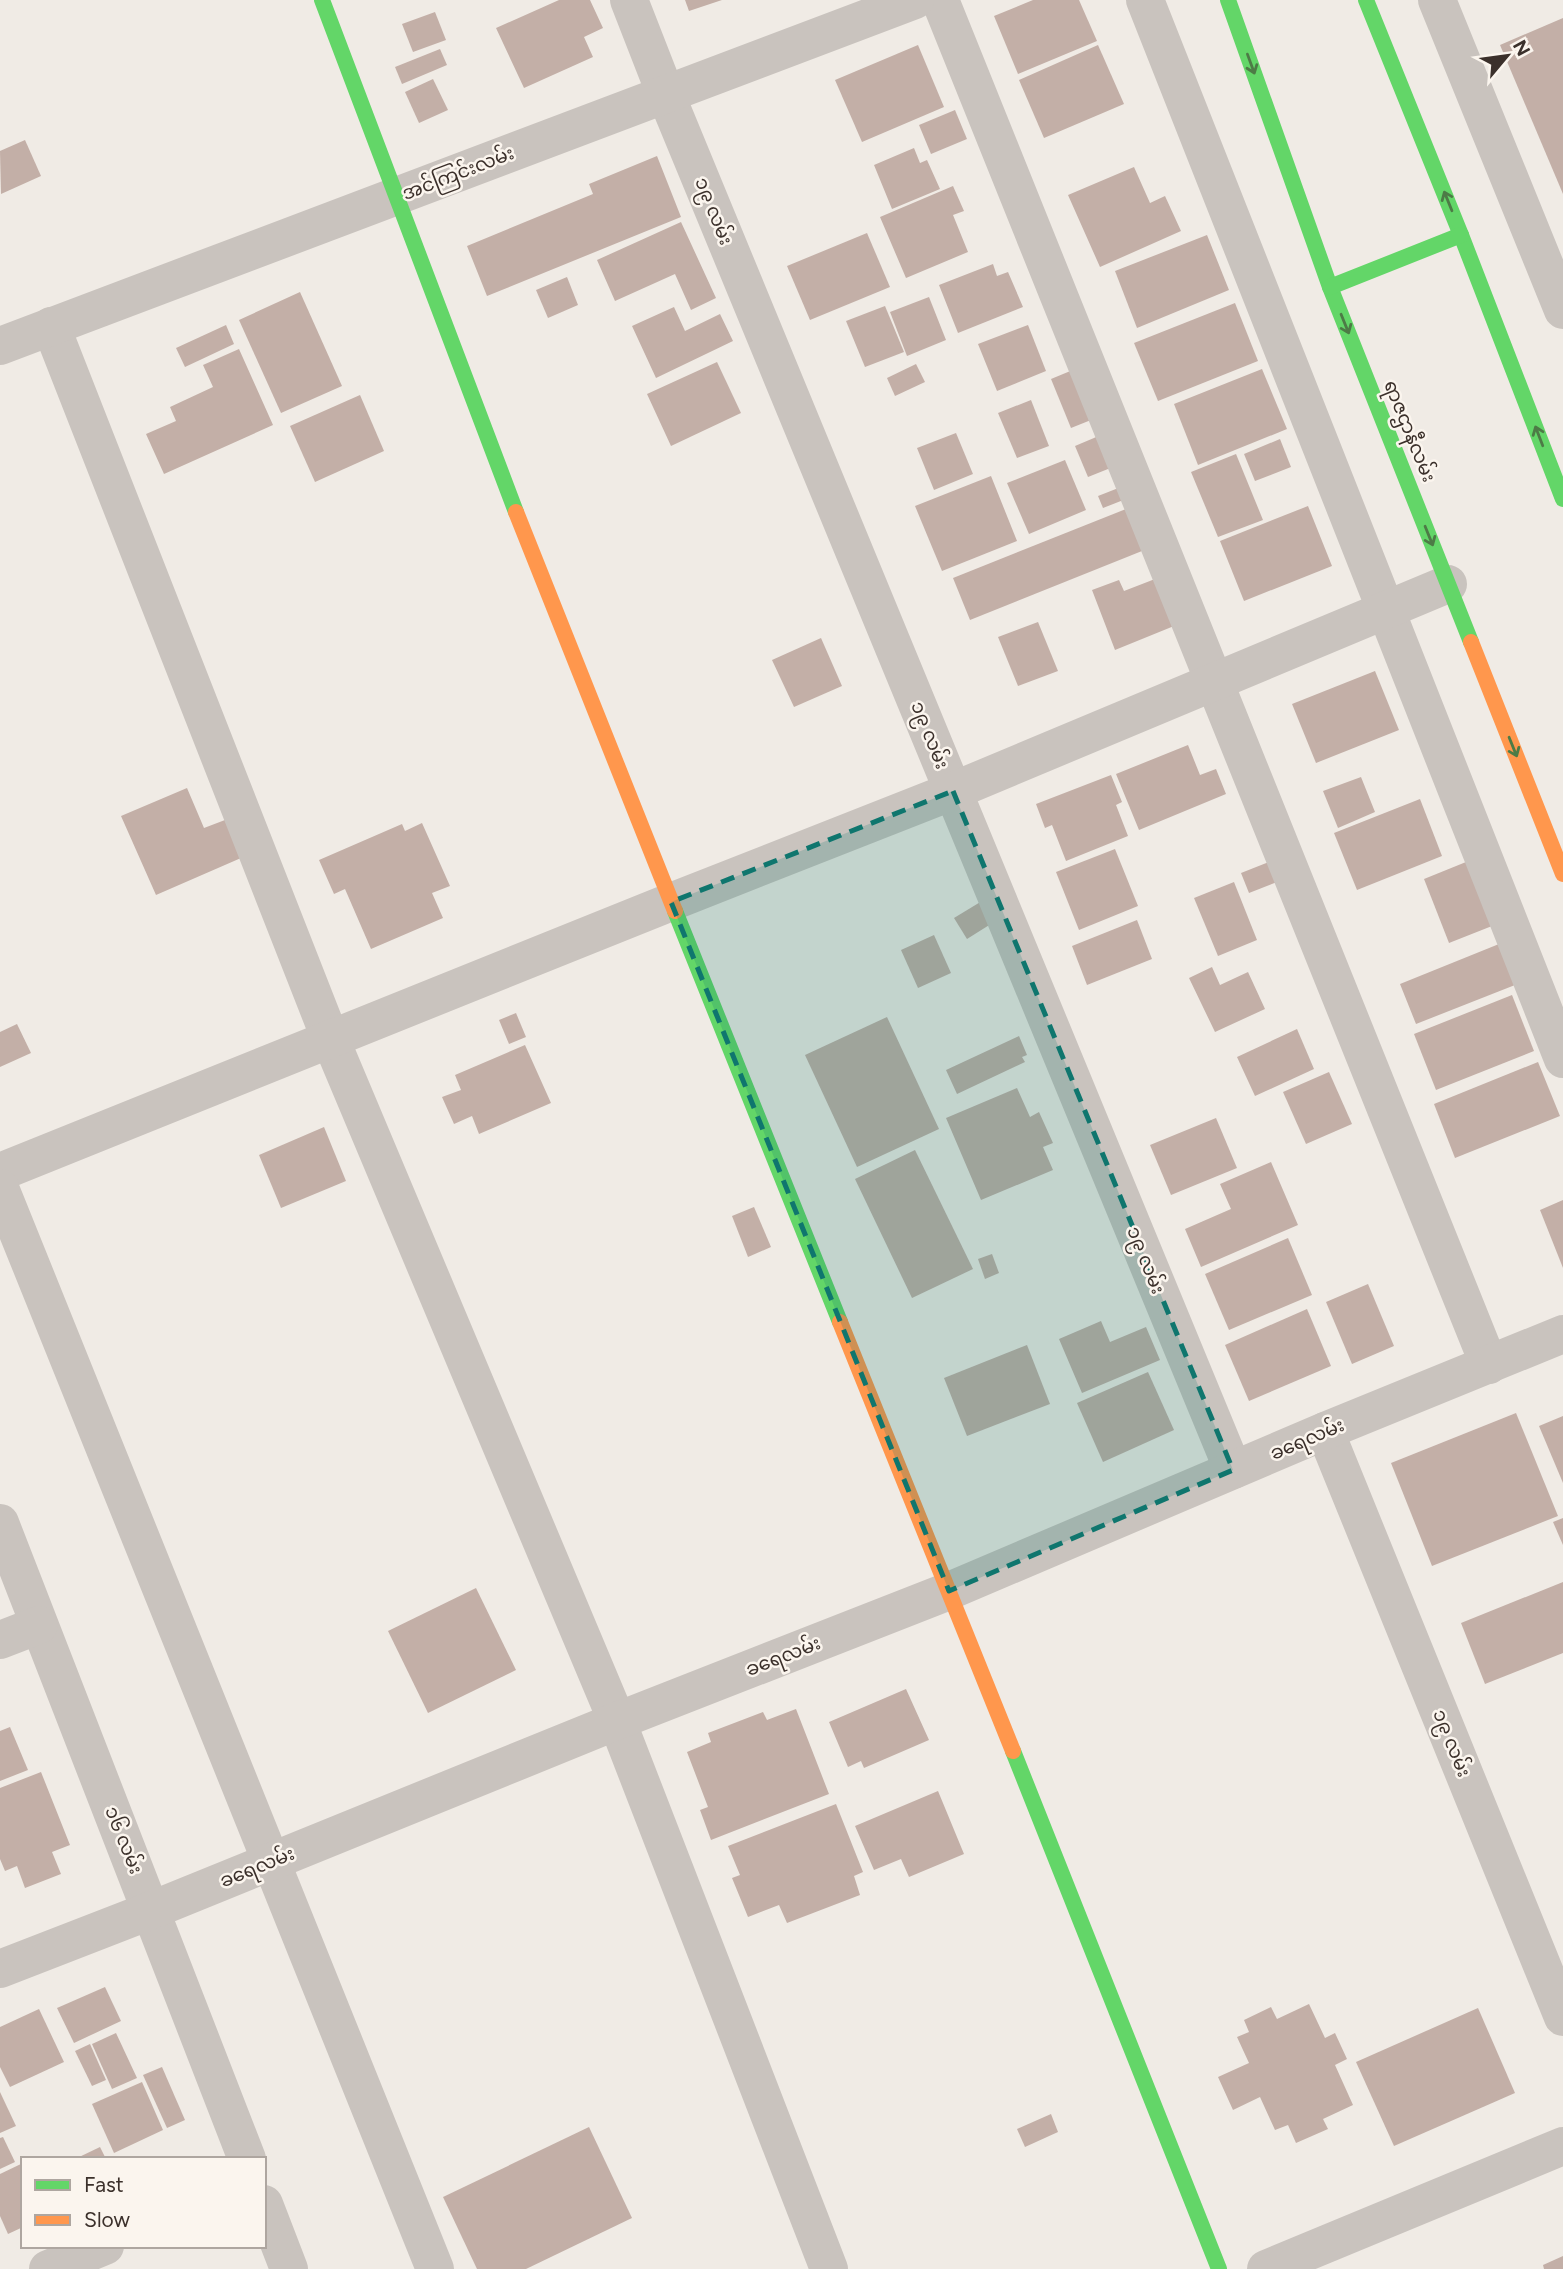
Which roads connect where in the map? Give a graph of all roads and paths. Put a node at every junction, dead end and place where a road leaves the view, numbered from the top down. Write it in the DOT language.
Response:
graph roads {
  1 [pos="322,0"];
  2 [pos="629,0"];
  3 [pos="915,0"];
  4 [pos="940,0"];
  5 [pos="1144,0"];
  6 [pos="1228,0"];
  7 [pos="1366,0"];
  8 [pos="1437,0"];
  9 [pos="666,95"];
  10 [pos="394,197"];
  11 [pos="1461,235"];
  12 [pos="1330,287"];
  13 [pos="1563,310"];
  14 [pos="51,326"];
  15 [pos="0,346"];
  16 [pos="1563,499"];
  17 [pos="1448,584"];
  18 [pos="1387,610"];
  19 [pos="1213,684"];
  20 [pos="953,791"];
  21 [pos="1563,874"];
  22 [pos="671,902"];
  23 [pos="330,1038"];
  24 [pos="1563,1059"];
  25 [pos="0,1172"];
  26 [pos="0,1188"];
  27 [pos="1563,1334"];
  28 [pos="1489,1365"];
  29 [pos="1325,1431"];
  30 [pos="1233,1470"];
  31 [pos="0,1523"];
  32 [pos="949,1591"];
  33 [pos="39,1625"];
  34 [pos="0,1640"];
  35 [pos="617,1721"];
  36 [pos="271,1862"];
  37 [pos="152,1910"];
  38 [pos="0,1969"];
  39 [pos="1563,2017"];
  40 [pos="1563,2146"];
  41 [pos="246,2157"];
  42 [pos="266,2209"];
  43 [pos="100,2248"];
  44 [pos="48,2269"];
  45 [pos="289,2269"];
  46 [pos="435,2269"];
  47 [pos="829,2269"];
  48 [pos="1219,2269"];
  49 [pos="1266,2269"];
  1 -- 10 [label="main road"];
  2 -- 9 [label="street, ၁၉ လမ်း"];
  3 -- 9 [label="street, အင်ကြင်းလမ်း"];
  4 -- 19 [label="street"];
  5 -- 18 [label="street"];
  6 -- 12 [label="main road, ရာဇဌာနီလမ်း, one-way"];
  11 -- 7 [label="main road, one-way"];
  8 -- 13 [label="street"];
  9 -- 10 [label="street, အင်ကြင်းလမ်း"];
  9 -- 20 [label="street, ၁၉ လမ်း"];
  10 -- 14 [label="street, အင်ကြင်းလမ်း"];
  10 -- 22 [label="main road"];
  11 -- 12 [label="main road"];
  16 -- 11 [label="main road, one-way"];
  12 -- 17 [label="main road, ရာဇဌာနီလမ်း, one-way"];
  14 -- 15 [label="street, အင်ကြင်းလမ်း"];
  14 -- 23 [label="street"];
  17 -- 18 [label="street"];
  17 -- 21 [label="main road, ရာဇဌာနီလမ်း, one-way"];
  18 -- 19 [label="street"];
  18 -- 24 [label="street"];
  19 -- 20 [label="street"];
  19 -- 28 [label="street"];
  20 -- 22 [label="street"];
  20 -- 30 [label="street, ၁၉ လမ်း"];
  22 -- 23 [label="street"];
  22 -- 32 [label="main road"];
  23 -- 25 [label="street"];
  23 -- 35 [label="street"];
  26 -- 36 [label="street"];
  27 -- 28 [label="street, ခရေလမ်း"];
  28 -- 29 [label="street, ခရေလမ်း"];
  29 -- 30 [label="street, ခရေလမ်း"];
  29 -- 39 [label="street, ၁၉ လမ်း"];
  30 -- 32 [label="street, ခရေလမ်း"];
  31 -- 33 [label="street, ၁၆ လမ်း"];
  32 -- 35 [label="street, ခရေလမ်း"];
  32 -- 48 [label="main road"];
  33 -- 34 [label="street"];
  33 -- 37 [label="street, ၁၆ လမ်း"];
  35 -- 36 [label="street, ခရေလမ်း"];
  35 -- 47 [label="street"];
  36 -- 37 [label="street, ခရေလမ်း"];
  36 -- 46 [label="street"];
  37 -- 38 [label="street, ခရေလမ်း"];
  37 -- 41 [label="street, ၁၆ လမ်း"];
  40 -- 49 [label="street"];
  42 -- 45 [label="street"];
  43 -- 44 [label="street"];
}
